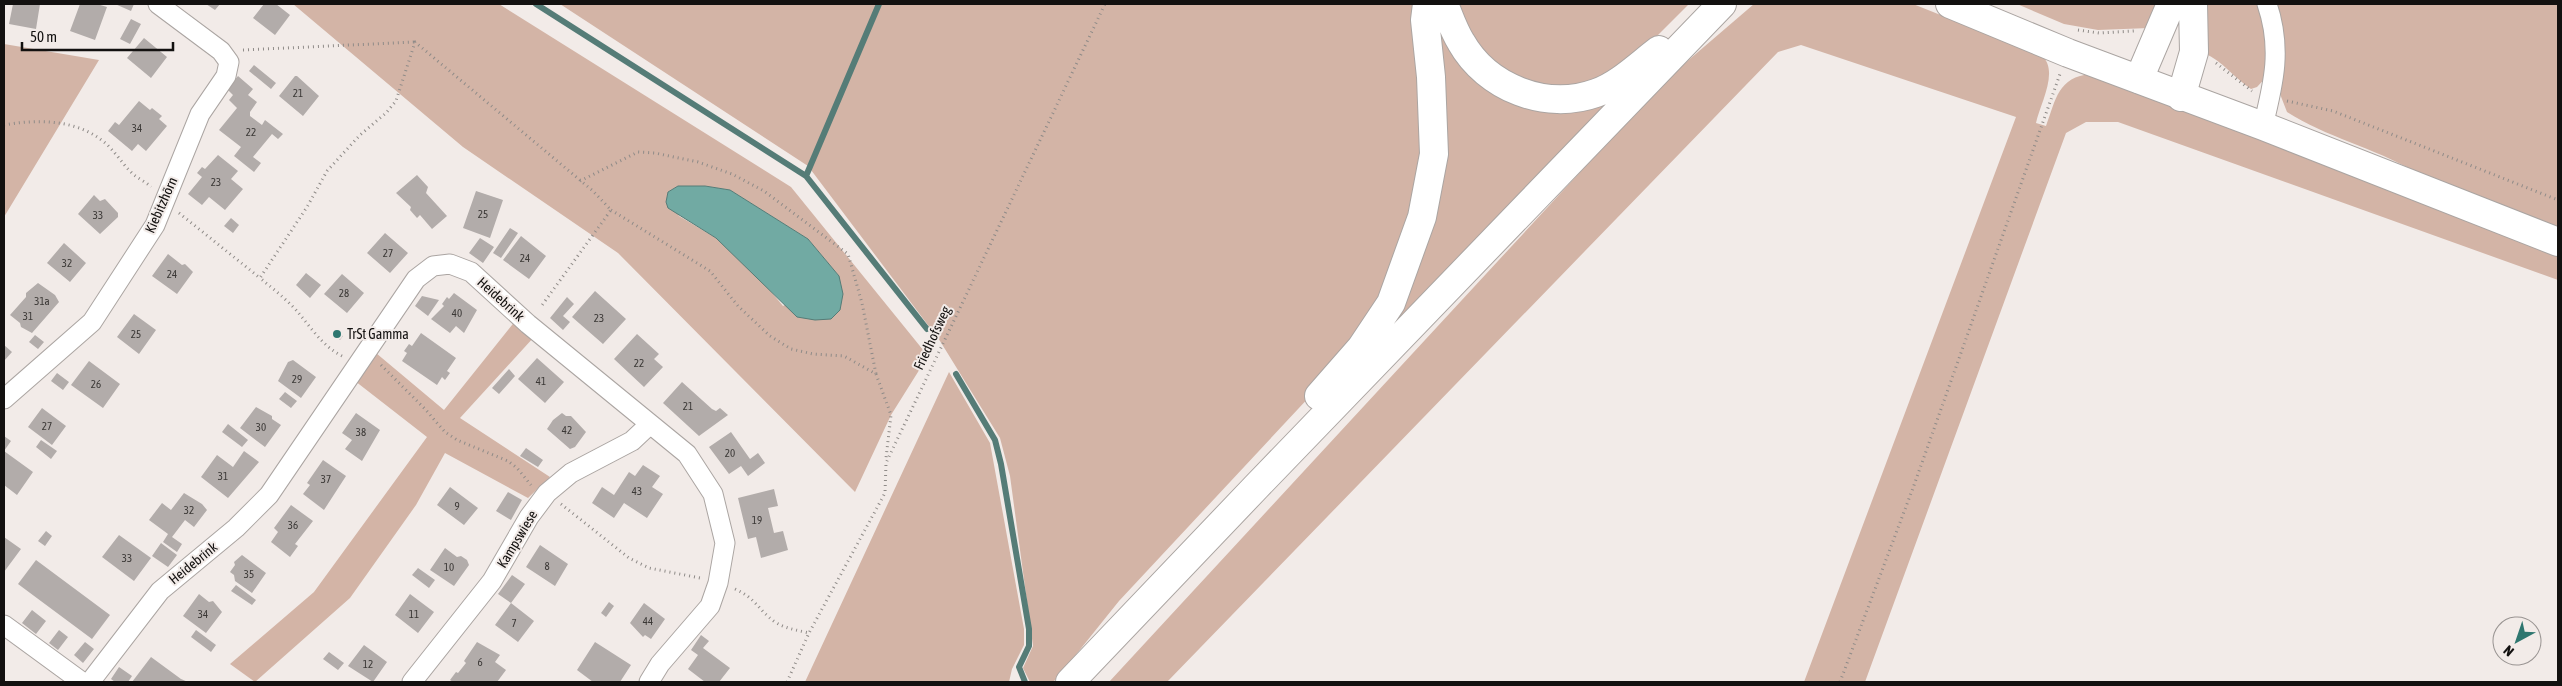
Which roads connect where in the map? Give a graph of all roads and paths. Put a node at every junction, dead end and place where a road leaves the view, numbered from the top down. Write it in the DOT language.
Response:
graph roads {
  1 [pos="158,4"];
  2 [pos="1105,4"];
  3 [pos="1427,4"];
  4 [pos="1444,4"];
  5 [pos="1717,4"];
  6 [pos="1722,4"];
  7 [pos="1950,4"];
  8 [pos="2171,4"];
  9 [pos="2193,4"];
  10 [pos="2267,4"];
  11 [pos="415,42"];
  12 [pos="221,51"];
  13 [pos="2068,53"];
  14 [pos="2139,79"];
  15 [pos="2181,97"];
  16 [pos="4,125"];
  17 [pos="2263,126"];
  18 [pos="580,181"];
  19 [pos="164,200"];
  20 [pos="611,210"];
  21 [pos="2558,242"];
  22 [pos="260,278"];
  23 [pos="528,324"];
  24 [pos="362,358"];
  25 [pos="876,374"];
  26 [pos="4,399"];
  27 [pos="649,425"];
  28 [pos="886,463"];
  29 [pos="1256,486"];
  30 [pos="547,493"];
  31 [pos="718,584"];
  32 [pos="4,625"];
  33 [pos="809,633"];
  34 [pos="82,682"];
  35 [pos="90,682"];
  36 [pos="412,682"];
  37 [pos="649,682"];
  38 [pos="787,682"];
  39 [pos="1070,682"];
  40 [pos="1840,682"];
  1 -- 12 [label="street"];
  2 -- 28 [label="path, Friedhofsweg"];
  3 -- 29 [label="main road"];
  4 -- 5 [label="main road"];
  6 -- 29 [label="main road"];
  7 -- 13 [label="main road"];
  8 -- 14 [label="main road"];
  9 -- 15 [label="main road"];
  10 -- 17 [label="street"];
  11 -- 12 [label="path"];
  11 -- 18 [label="path"];
  11 -- 22 [label="path"];
  12 -- 19 [label="street, Kiebitzhörn"];
  13 -- 14 [label="main road"];
  13 -- 40 [label="path"];
  14 -- 15 [label="main road"];
  15 -- 17 [label="main road"];
  16 -- 19 [label="path"];
  17 -- 21 [label="main road"];
  18 -- 20 [label="path"];
  18 -- 25 [label="path"];
  19 -- 22 [label="path"];
  19 -- 26 [label="street, Kiebitzhörn"];
  20 -- 23 [label="path"];
  20 -- 25 [label="path"];
  22 -- 24 [label="path"];
  23 -- 24 [label="street, Heidebrink"];
  23 -- 27 [label="street, Heidebrink"];
  24 -- 30 [label="path"];
  24 -- 35 [label="street, Heidebrink"];
  25 -- 28 [label="path"];
  27 -- 30 [label="street, Kampswiese"];
  27 -- 31 [label="street, Heidebrink"];
  28 -- 33 [label="path, Friedhofsweg"];
  29 -- 39 [label="main road"];
  30 -- 31 [label="path"];
  30 -- 36 [label="street, Kampswiese"];
  31 -- 33 [label="path"];
  31 -- 37 [label="street, Heidebrink"];
  32 -- 34 [label="street"];
  33 -- 38 [label="path, Friedhofsweg"];
}
